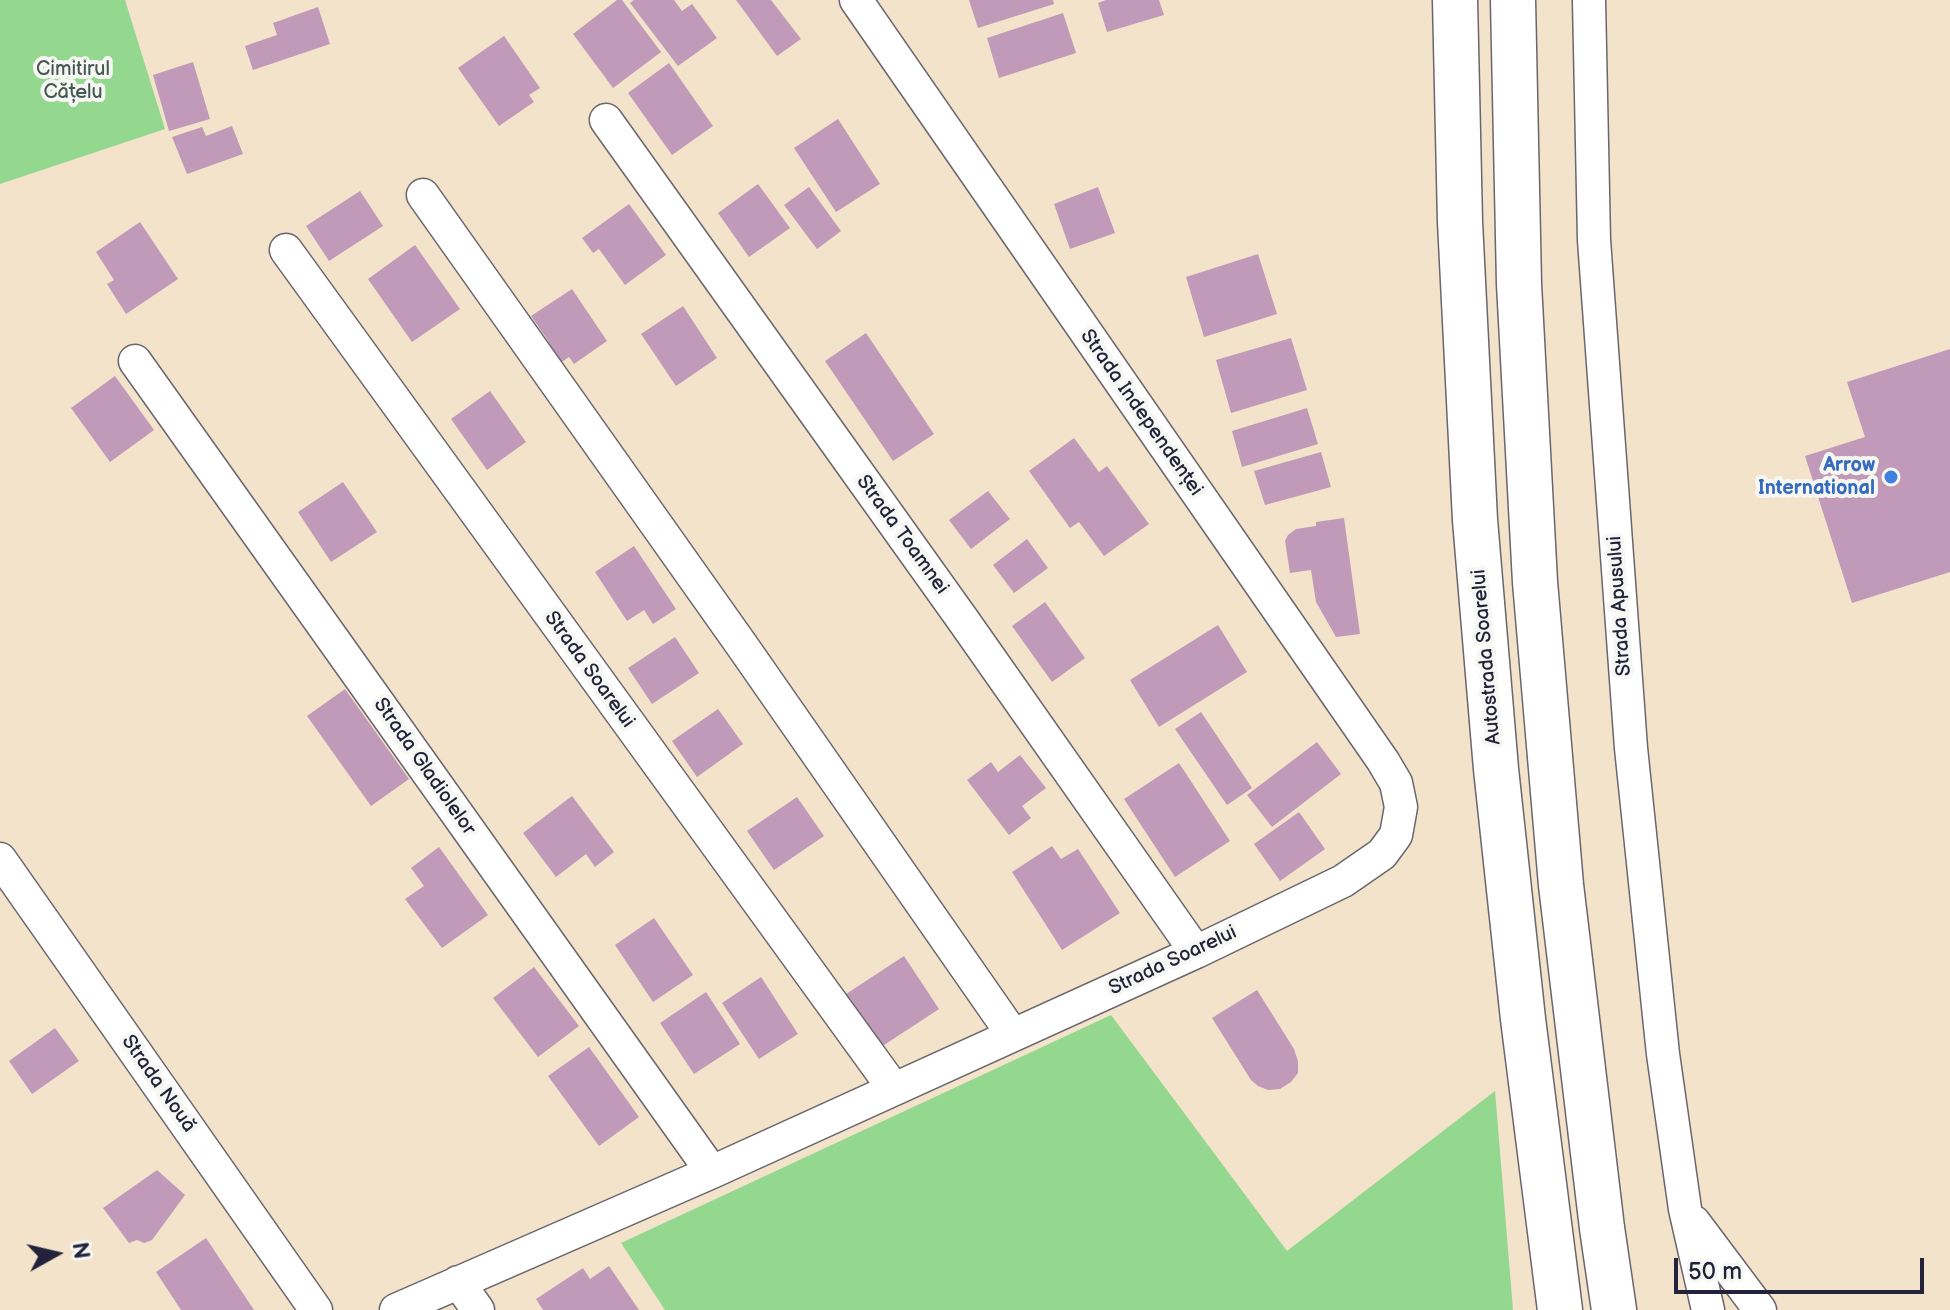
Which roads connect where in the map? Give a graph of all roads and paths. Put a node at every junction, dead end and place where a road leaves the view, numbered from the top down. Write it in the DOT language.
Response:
graph roads {
  1 [pos="856,0"];
  2 [pos="1455,0"];
  3 [pos="1513,0"];
  4 [pos="1589,0"];
  5 [pos="606,120"];
  6 [pos="423,195"];
  7 [pos="286,250"];
  8 [pos="135,361"];
  9 [pos="1396,835"];
  10 [pos="0,859"];
  11 [pos="1196,952"];
  12 [pos="1013,1035"];
  13 [pos="894,1089"];
  14 [pos="712,1172"];
  15 [pos="1685,1209"];
  16 [pos="458,1282"];
  17 [pos="316,1310"];
  18 [pos="396,1310"];
  19 [pos="478,1310"];
  20 [pos="1560,1310"];
  21 [pos="1614,1310"];
  22 [pos="1708,1310"];
  23 [pos="1760,1310"];
  1 -- 9 [label="street, Strada Independenței"];
  2 -- 20 [label="highway, Autostrada Soarelui"];
  3 -- 21 [label="highway"];
  4 -- 15 [label="street, Strada Apusului"];
  5 -- 11 [label="street, Strada Toamnei"];
  6 -- 12 [label="street"];
  7 -- 13 [label="street, Strada Soarelui"];
  8 -- 14 [label="street, Strada Gladiolelor"];
  9 -- 11 [label="street, Strada Soarelui"];
  10 -- 17 [label="street, Strada Nouă"];
  11 -- 12 [label="street, Strada Soarelui"];
  12 -- 13 [label="street, Strada Soarelui"];
  13 -- 14 [label="street, Strada Soarelui"];
  14 -- 16 [label="street, Strada Soarelui"];
  15 -- 22 [label="street, Strada Apusului"];
  15 -- 23 [label="street, Strada Apusului"];
  16 -- 18 [label="street, Strada Soarelui"];
  16 -- 19 [label="street"];
}
